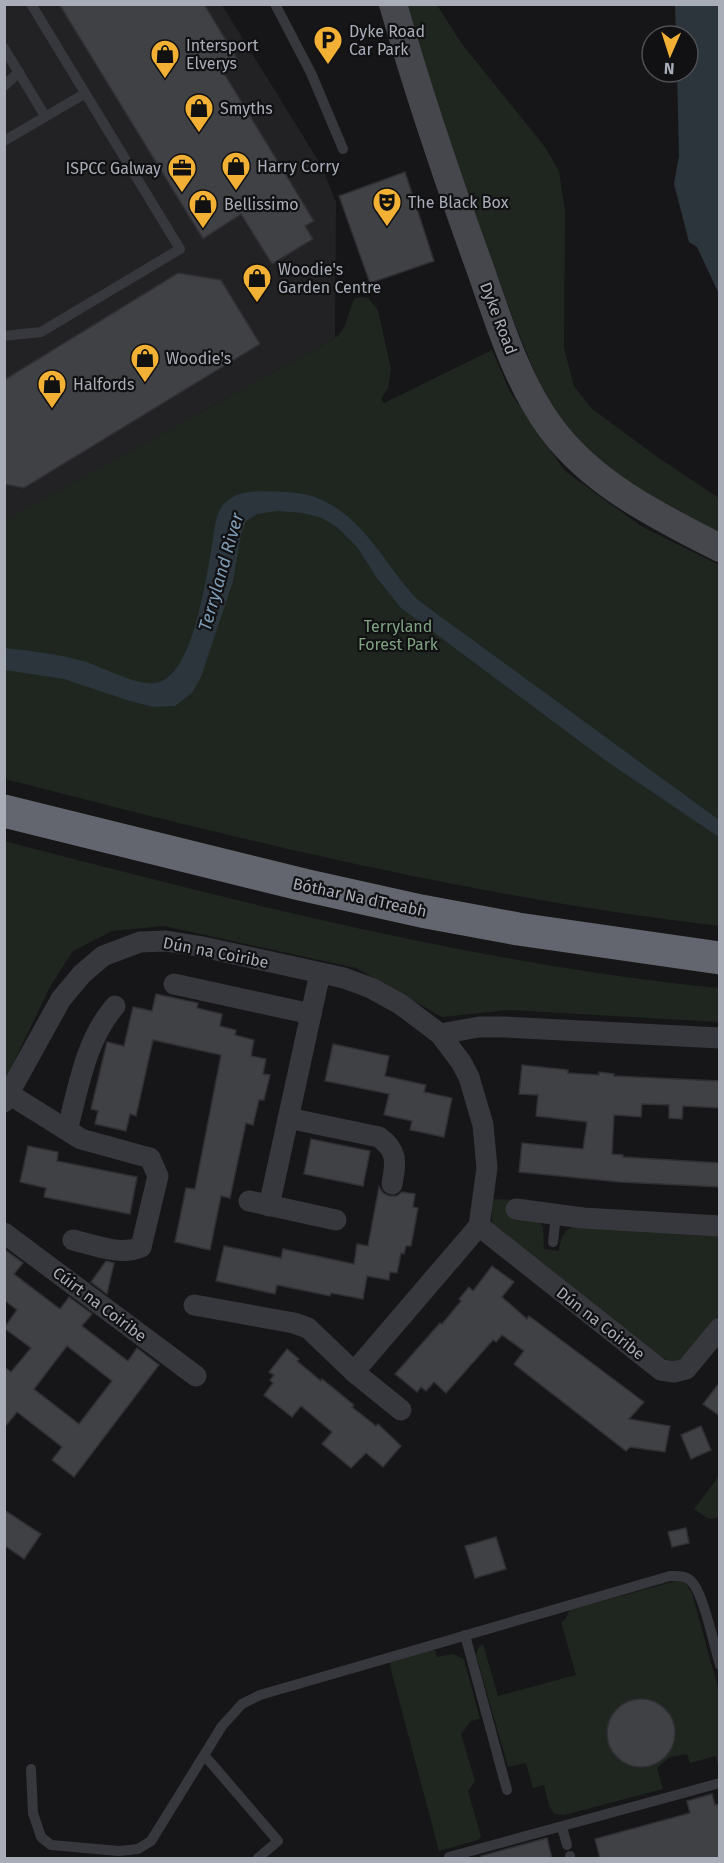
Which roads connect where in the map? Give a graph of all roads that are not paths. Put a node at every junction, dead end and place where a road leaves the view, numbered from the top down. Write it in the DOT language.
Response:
graph roads {
  1 [pos="31,4"];
  2 [pos="275,4"];
  3 [pos="393,4"];
  4 [pos="6,56"];
  5 [pos="19,72"];
  6 [pos="4,86"];
  7 [pos="84,94"];
  8 [pos="45,116"];
  9 [pos="4,141"];
  10 [pos="343,149"];
  11 [pos="4,336"];
  12 [pos="720,548"];
  13 [pos="4,811"];
  14 [pos="720,958"];
  15 [pos="320,973"];
  16 [pos="174,984"];
  17 [pos="115,1006"];
  18 [pos="311,1014"];
  19 [pos="440,1034"];
  20 [pos="720,1038"];
  21 [pos="7,1098"];
  22 [pos="288,1118"];
  23 [pos="67,1130"];
  24 [pos="392,1184"];
  25 [pos="516,1209"];
  26 [pos="556,1215"];
  27 [pos="336,1220"];
  28 [pos="480,1226"];
  29 [pos="720,1226"];
  30 [pos="4,1233"];
  31 [pos="73,1240"];
  32 [pos="553,1242"];
  33 [pos="194,1305"];
  34 [pos="720,1328"];
  35 [pos="354,1372"];
  36 [pos="196,1376"];
  37 [pos="401,1410"];
  38 [pos="465,1635"];
  39 [pos="720,1665"];
  40 [pos="205,1756"];
  41 [pos="31,1769"];
  42 [pos="720,1783"];
  43 [pos="507,1790"];
  44 [pos="562,1827"];
  45 [pos="567,1845"];
  46 [pos="449,1857"];
  47 [pos="258,1858"];
  1 -- 7 [label="lane"];
  2 -- 10 [label="lane"];
  3 -- 12 [label="street, Dyke Road"];
  4 -- 5 [label="lane"];
  5 -- 6 [label="lane"];
  5 -- 8 [label="lane"];
  7 -- 8 [label="lane"];
  7 -- 11 [label="lane"];
  8 -- 9 [label="lane"];
  13 -- 14 [label="highway, Bóthar Na dTreabh"];
  15 -- 18 [label="street"];
  15 -- 19 [label="street, Dún na Coiribe"];
  15 -- 21 [label="street, Dún na Coiribe"];
  16 -- 18 [label="street"];
  17 -- 23 [label="street"];
  18 -- 22 [label="street"];
  19 -- 20 [label="street"];
  19 -- 28 [label="street, Dún na Coiribe"];
  21 -- 23 [label="street, Dún na Coiribe"];
  22 -- 24 [label="street"];
  22 -- 27 [label="street"];
  23 -- 31 [label="street, Dún na Coiribe"];
  25 -- 26 [label="street"];
  26 -- 29 [label="street"];
  26 -- 32 [label="lane"];
  28 -- 34 [label="street, Dún na Coiribe"];
  28 -- 35 [label="street"];
  30 -- 36 [label="street, Cúirt na Coiribe"];
  33 -- 35 [label="street"];
  35 -- 37 [label="street"];
  38 -- 39 [label="lane"];
  38 -- 40 [label="lane"];
  38 -- 43 [label="lane"];
  40 -- 41 [label="lane"];
  40 -- 47 [label="lane"];
  42 -- 44 [label="lane"];
  44 -- 45 [label="lane"];
  44 -- 46 [label="lane"];
}
